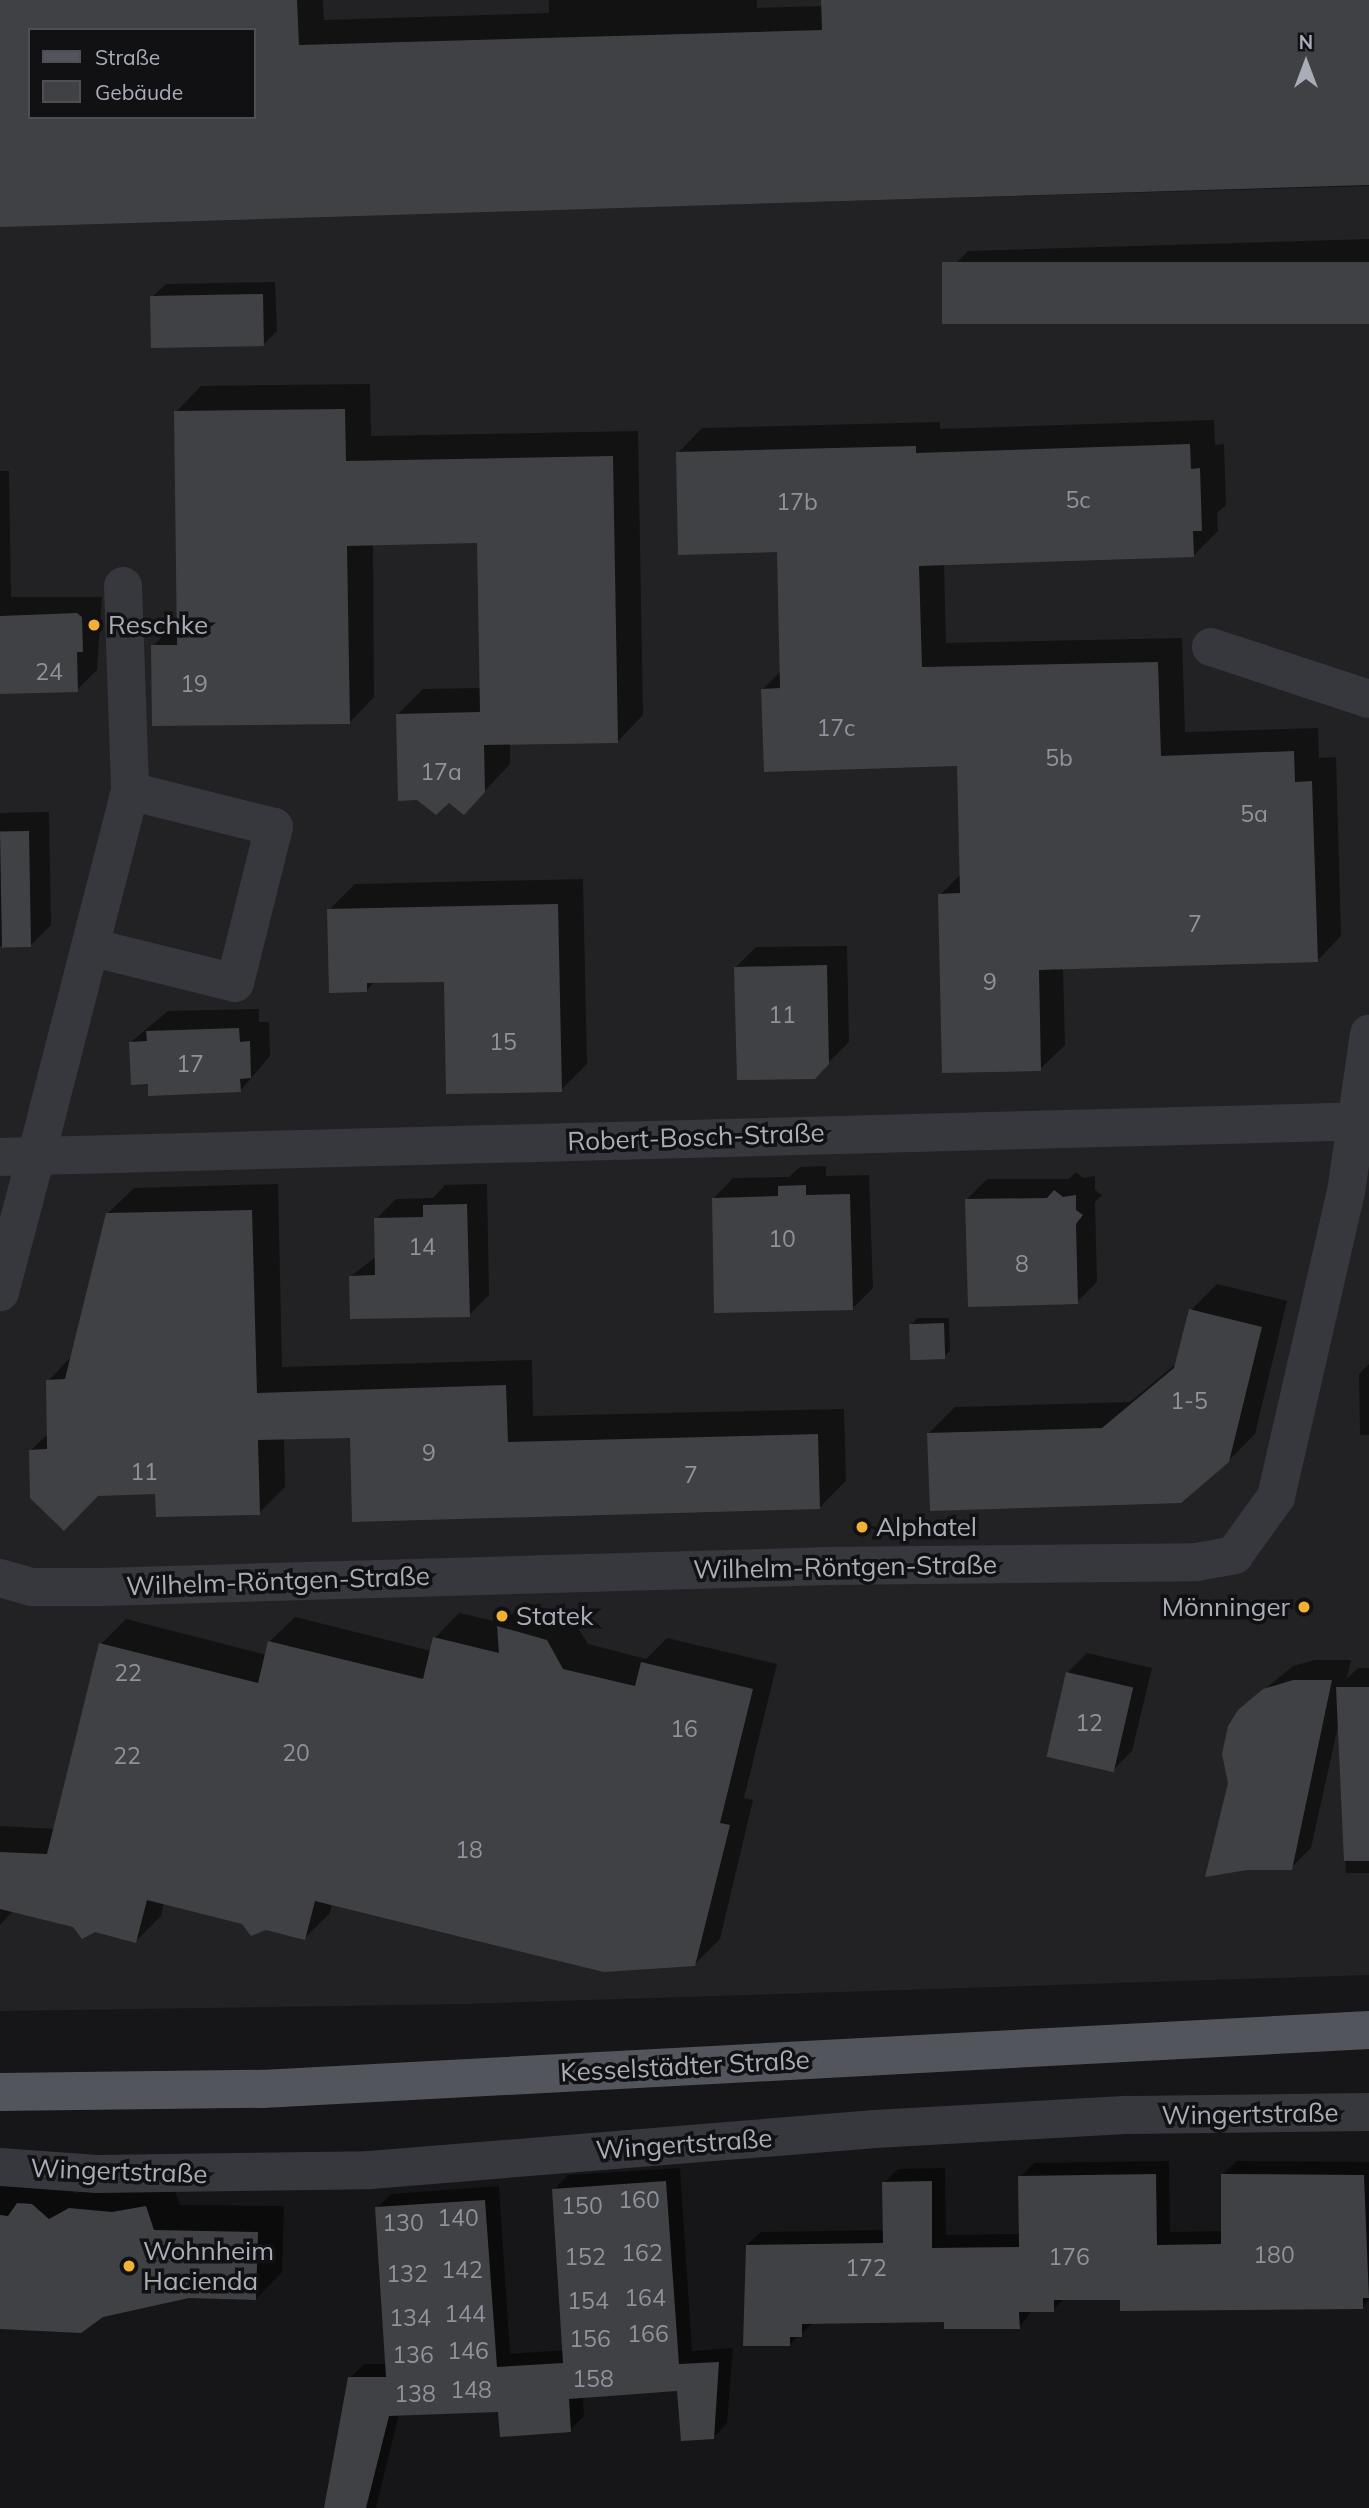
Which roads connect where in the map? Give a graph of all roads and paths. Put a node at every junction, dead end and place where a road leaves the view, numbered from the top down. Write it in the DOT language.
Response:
graph roads {
  1 [pos="123,586"];
  2 [pos="1211,647"];
  3 [pos="1369,699"];
  4 [pos="130,791"];
  5 [pos="90,947"];
  6 [pos="1369,1034"];
  7 [pos="1363,1121"];
  8 [pos="18,1157"];
  9 [pos="0,1292"];
  10 [pos="0,1578"];
  11 [pos="1369,2030"];
  12 [pos="0,2092"];
  13 [pos="1369,2112"];
  14 [pos="0,2167"];
  1 -- 4 [label="street"];
  2 -- 3 [label="street"];
  4 -- 5 [label="street"];
  4 -- 5 [label="street"];
  5 -- 8 [label="street"];
  6 -- 7 [label="street"];
  7 -- 8 [label="street, Robert-Bosch-Straße"];
  7 -- 10 [label="street, Wilhelm-Röntgen-Straße"];
  8 -- 9 [label="street"];
  11 -- 12 [label="main road, Kesselstädter Straße"];
  13 -- 14 [label="street, Wingertstraße"];
}
